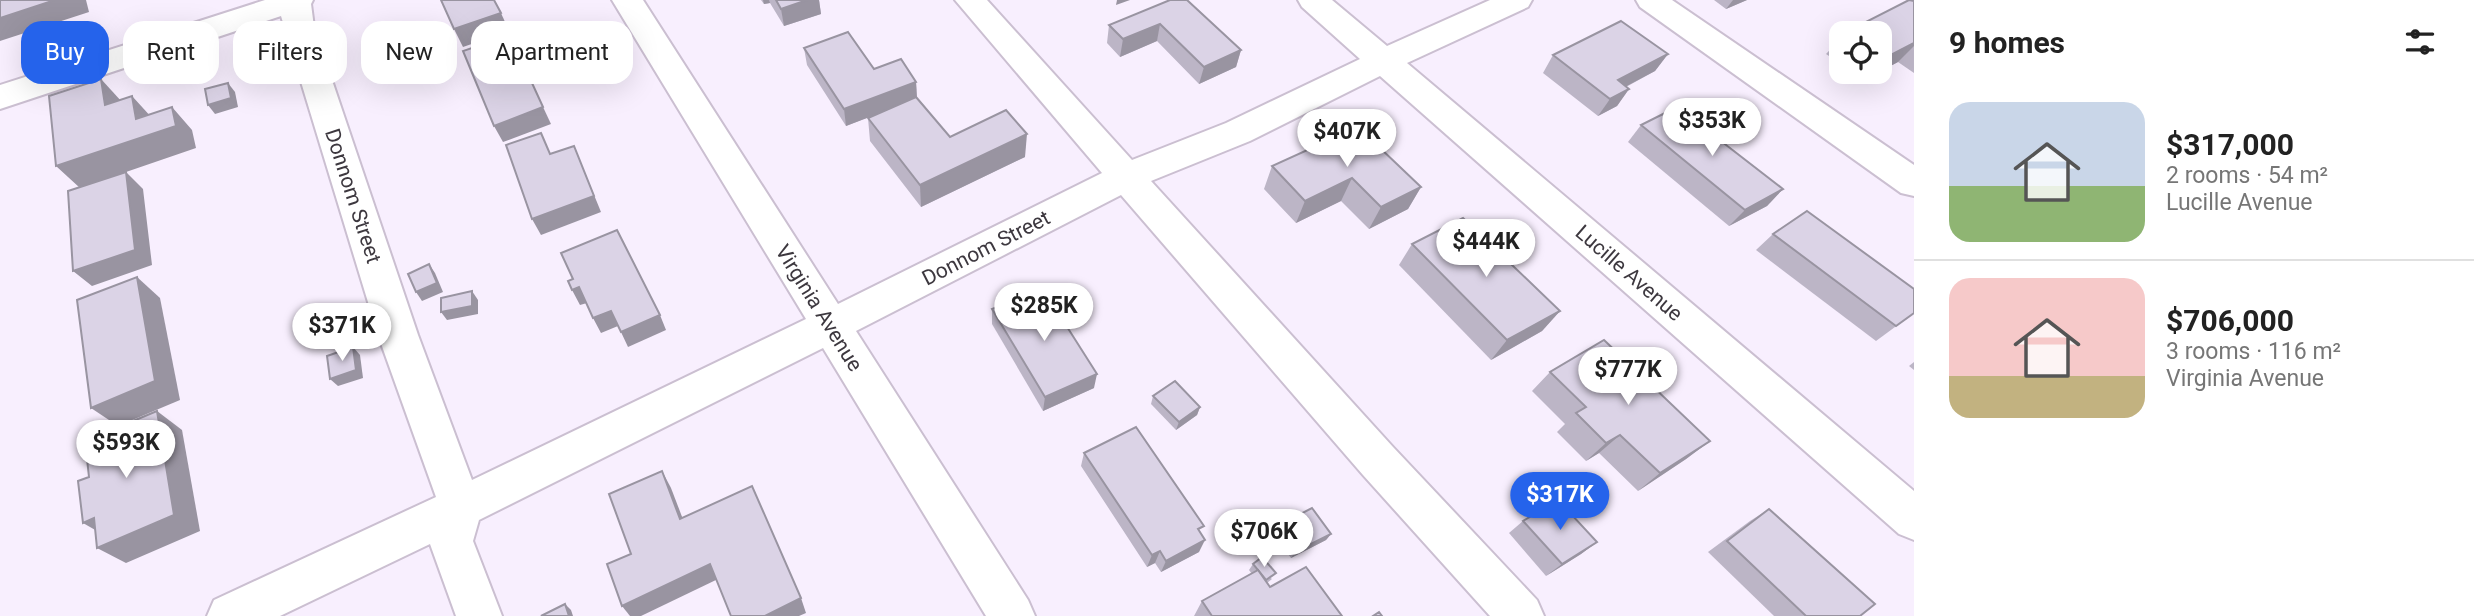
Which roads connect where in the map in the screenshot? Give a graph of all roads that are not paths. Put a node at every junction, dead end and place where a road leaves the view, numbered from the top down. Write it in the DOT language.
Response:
graph roads {
  1 [pos="295,0"];
  2 [pos="627,0"];
  3 [pos="970,0"];
  4 [pos="1313,0"];
  5 [pos="1517,0"];
  6 [pos="1651,0"];
  7 [pos="1384,61"];
  8 [pos="0,97"];
  9 [pos="1127,176"];
  10 [pos="1914,183"];
  11 [pos="830,326"];
  12 [pos="461,507"];
  13 [pos="1914,519"];
  14 [pos="230,616"];
  15 [pos="479,616"];
  16 [pos="1012,616"];
  17 [pos="1521,616"];
  1 -- 8 [label="street"];
  1 -- 12 [label="street, Donnom Street"];
  2 -- 11 [label="street, Virginia Avenue"];
  3 -- 9 [label="street"];
  4 -- 7 [label="street, Lucille Avenue"];
  5 -- 7 [label="street, Donnom Street"];
  6 -- 10 [label="street"];
  7 -- 9 [label="street, Donnom Street"];
  7 -- 13 [label="street, Lucille Avenue"];
  9 -- 11 [label="street, Donnom Street"];
  9 -- 17 [label="street"];
  11 -- 12 [label="street, Donnom Street"];
  11 -- 16 [label="street, Virginia Avenue"];
  12 -- 14 [label="street, Donnom Street"];
  12 -- 15 [label="street"];
}
